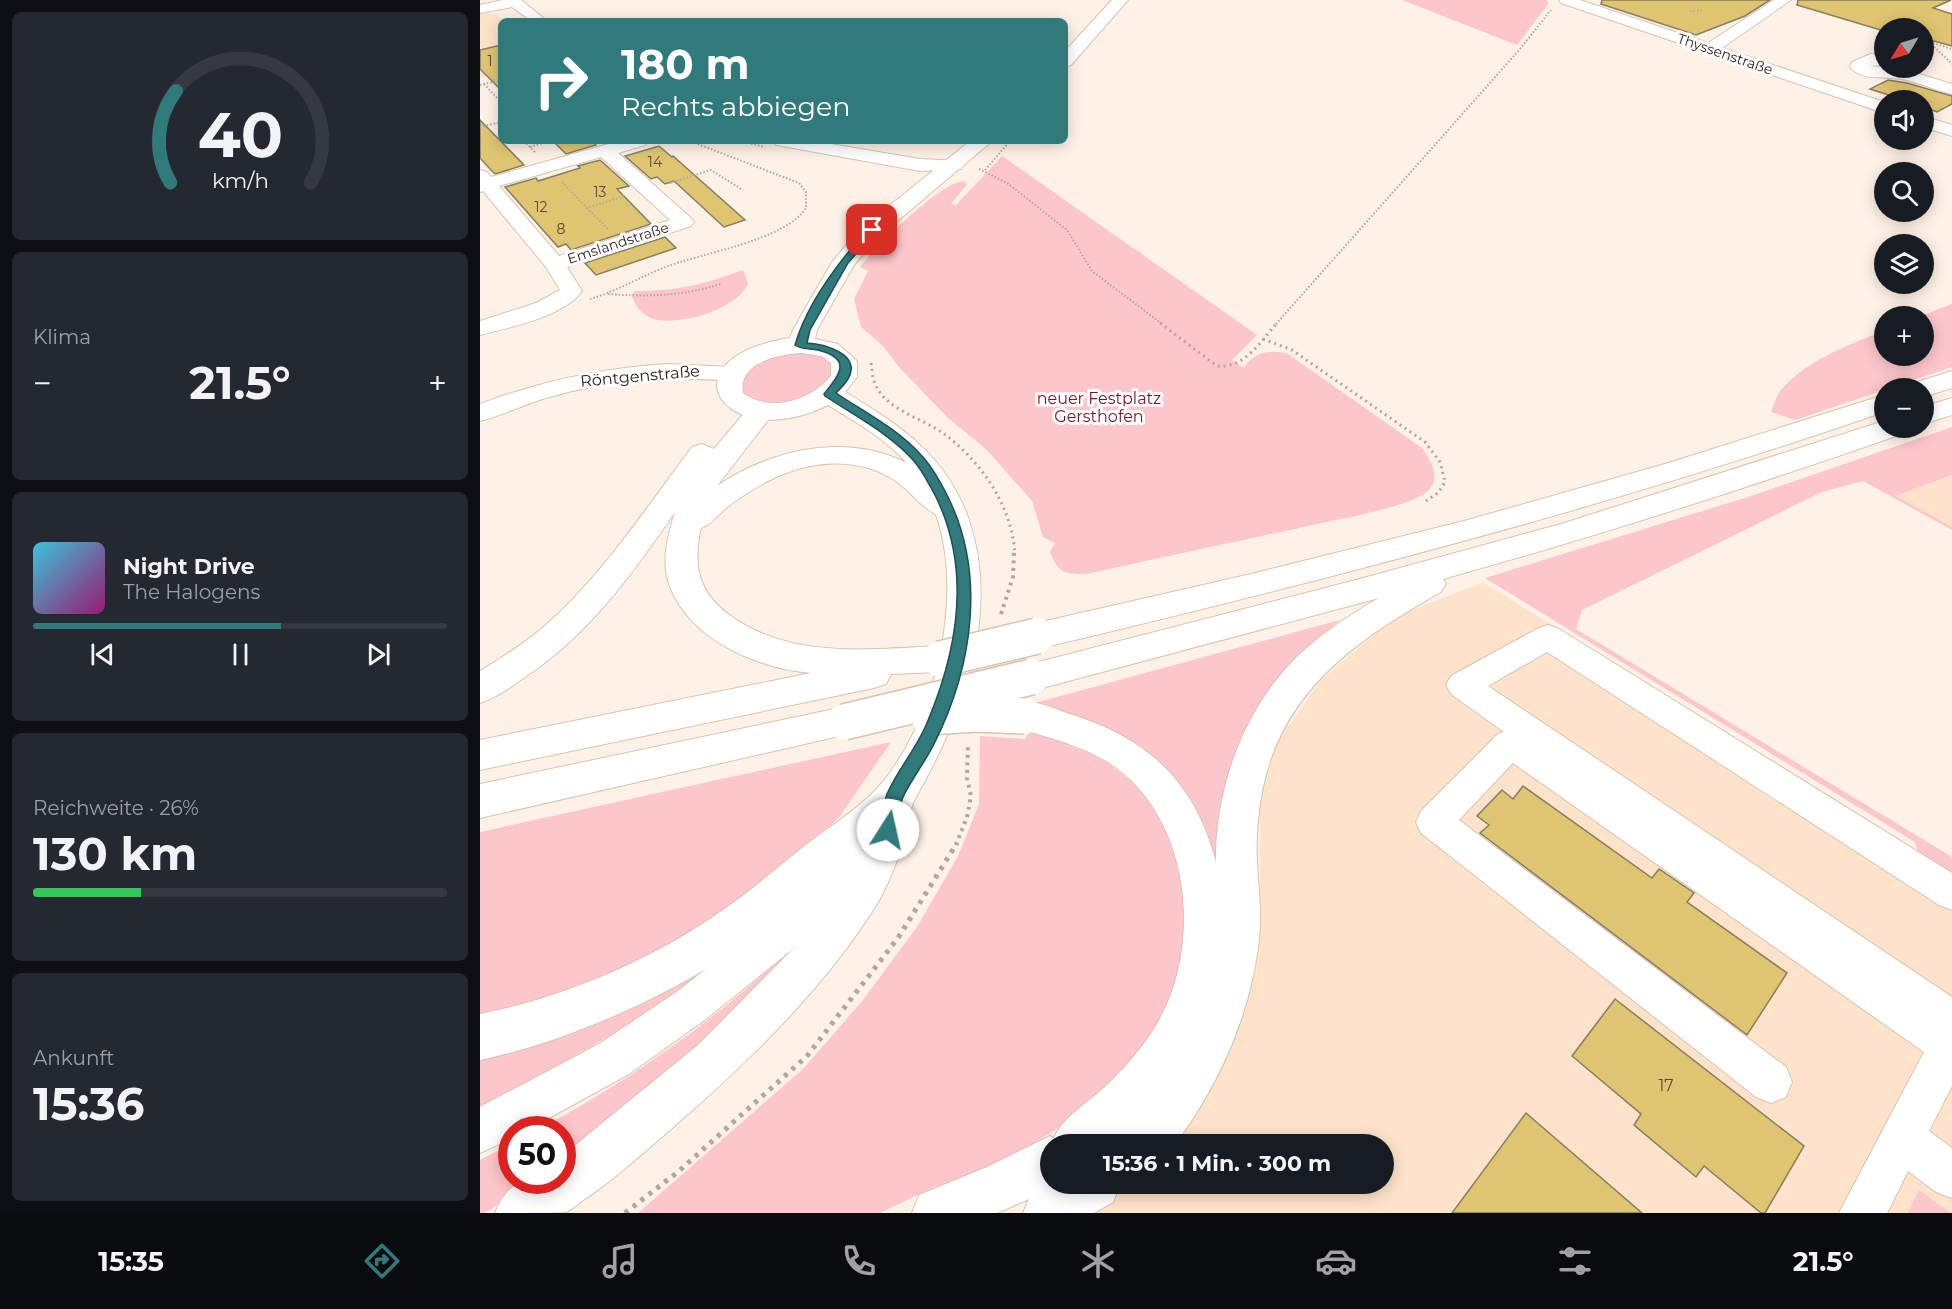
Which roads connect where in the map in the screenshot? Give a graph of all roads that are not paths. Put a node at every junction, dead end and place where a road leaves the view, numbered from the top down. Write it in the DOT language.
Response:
graph roads {
  1 [pos="1120,0"];
  2 [pos="1776,1"];
  3 [pos="506,2"];
  4 [pos="1561,2"];
  5 [pos="480,9"];
  6 [pos="521,18"];
  7 [pos="535,18"];
  8 [pos="1710,49"];
  9 [pos="1068,58"];
  10 [pos="1874,59"];
  11 [pos="1874,72"];
  12 [pos="1916,78"];
  13 [pos="1952,89"];
  14 [pos="1874,105"];
  15 [pos="629,144"];
  16 [pos="799,144"];
  17 [pos="864,144"];
  18 [pos="979,144"];
  19 [pos="605,151"];
  20 [pos="955,165"];
  21 [pos="482,182"];
  22 [pos="555,264"];
  23 [pos="480,328"];
  24 [pos="801,345"];
  25 [pos="1952,379"];
  26 [pos="1934,385"];
  27 [pos="829,394"];
  28 [pos="744,396"];
  29 [pos="1874,406"];
  30 [pos="1952,406"];
  31 [pos="1934,412"];
  32 [pos="480,413"];
  33 [pos="1874,434"];
  34 [pos="948,510"];
  35 [pos="687,528"];
  36 [pos="1485,555"];
  37 [pos="862,670"];
  38 [pos="480,689"];
  39 [pos="844,722"];
  40 [pos="480,755"];
  41 [pos="894,796"];
  42 [pos="480,801"];
  43 [pos="1952,893"];
  44 [pos="480,1036"];
  45 [pos="1952,1036"];
  46 [pos="1771,1082"];
  47 [pos="480,1131"];
  48 [pos="1088,1134"];
  49 [pos="1153,1134"];
  50 [pos="1901,1138"];
  51 [pos="1040,1166"];
  52 [pos="1952,1176"];
  53 [pos="1079,1194"];
  54 [pos="520,1213"];
  55 [pos="937,1213"];
  56 [pos="1048,1213"];
  57 [pos="1862,1213"];
  1 -- 9 [label="main road"];
  2 -- 8 [label="street"];
  3 -- 5 [label="street"];
  3 -- 6 [label="street"];
  3 -- 7 [label="street"];
  4 -- 8 [label="street, Thyssenstraße"];
  8 -- 14 [label="street, Thyssenstraße"];
  10 -- 11 [label="street"];
  12 -- 13 [label="street"];
  15 -- 19 [label="street"];
  16 -- 20 [label="street"];
  17 -- 20 [label="street"];
  18 -- 20 [label="main road"];
  19 -- 21 [label="street"];
  19 -- 22 [label="street, Emslandstraße"];
  20 -- 24 [label="main road"];
  21 -- 22 [label="street"];
  22 -- 23 [label="street"];
  24 -- 27 [label="main road"];
  24 -- 28 [label="main road"];
  25 -- 26 [label="main road"];
  27 -- 28 [label="main road"];
  27 -- 34 [label="main road"];
  28 -- 32 [label="street, Röntgenstraße"];
  28 -- 35 [label="main road"];
  28 -- 38 [label="main road"];
  29 -- 37 [label="main road, bridge"];
  30 -- 31 [label="main road"];
  33 -- 36 [label="main road"];
  34 -- 35 [label="main road"];
  34 -- 41 [label="main road"];
  35 -- 37 [label="main road"];
  36 -- 39 [label="main road, bridge"];
  36 -- 49 [label="main road"];
  37 -- 40 [label="main road"];
  39 -- 42 [label="main road"];
  39 -- 48 [label="main road, bridge"];
  41 -- 44 [label="main road"];
  41 -- 47 [label="street"];
  41 -- 54 [label="main road"];
  43 -- 45 [label="street"];
  45 -- 46 [label="street"];
  45 -- 50 [label="street"];
  50 -- 52 [label="street"];
  50 -- 57 [label="street"];
  51 -- 55 [label="main road"];
  53 -- 56 [label="main road"];
}
